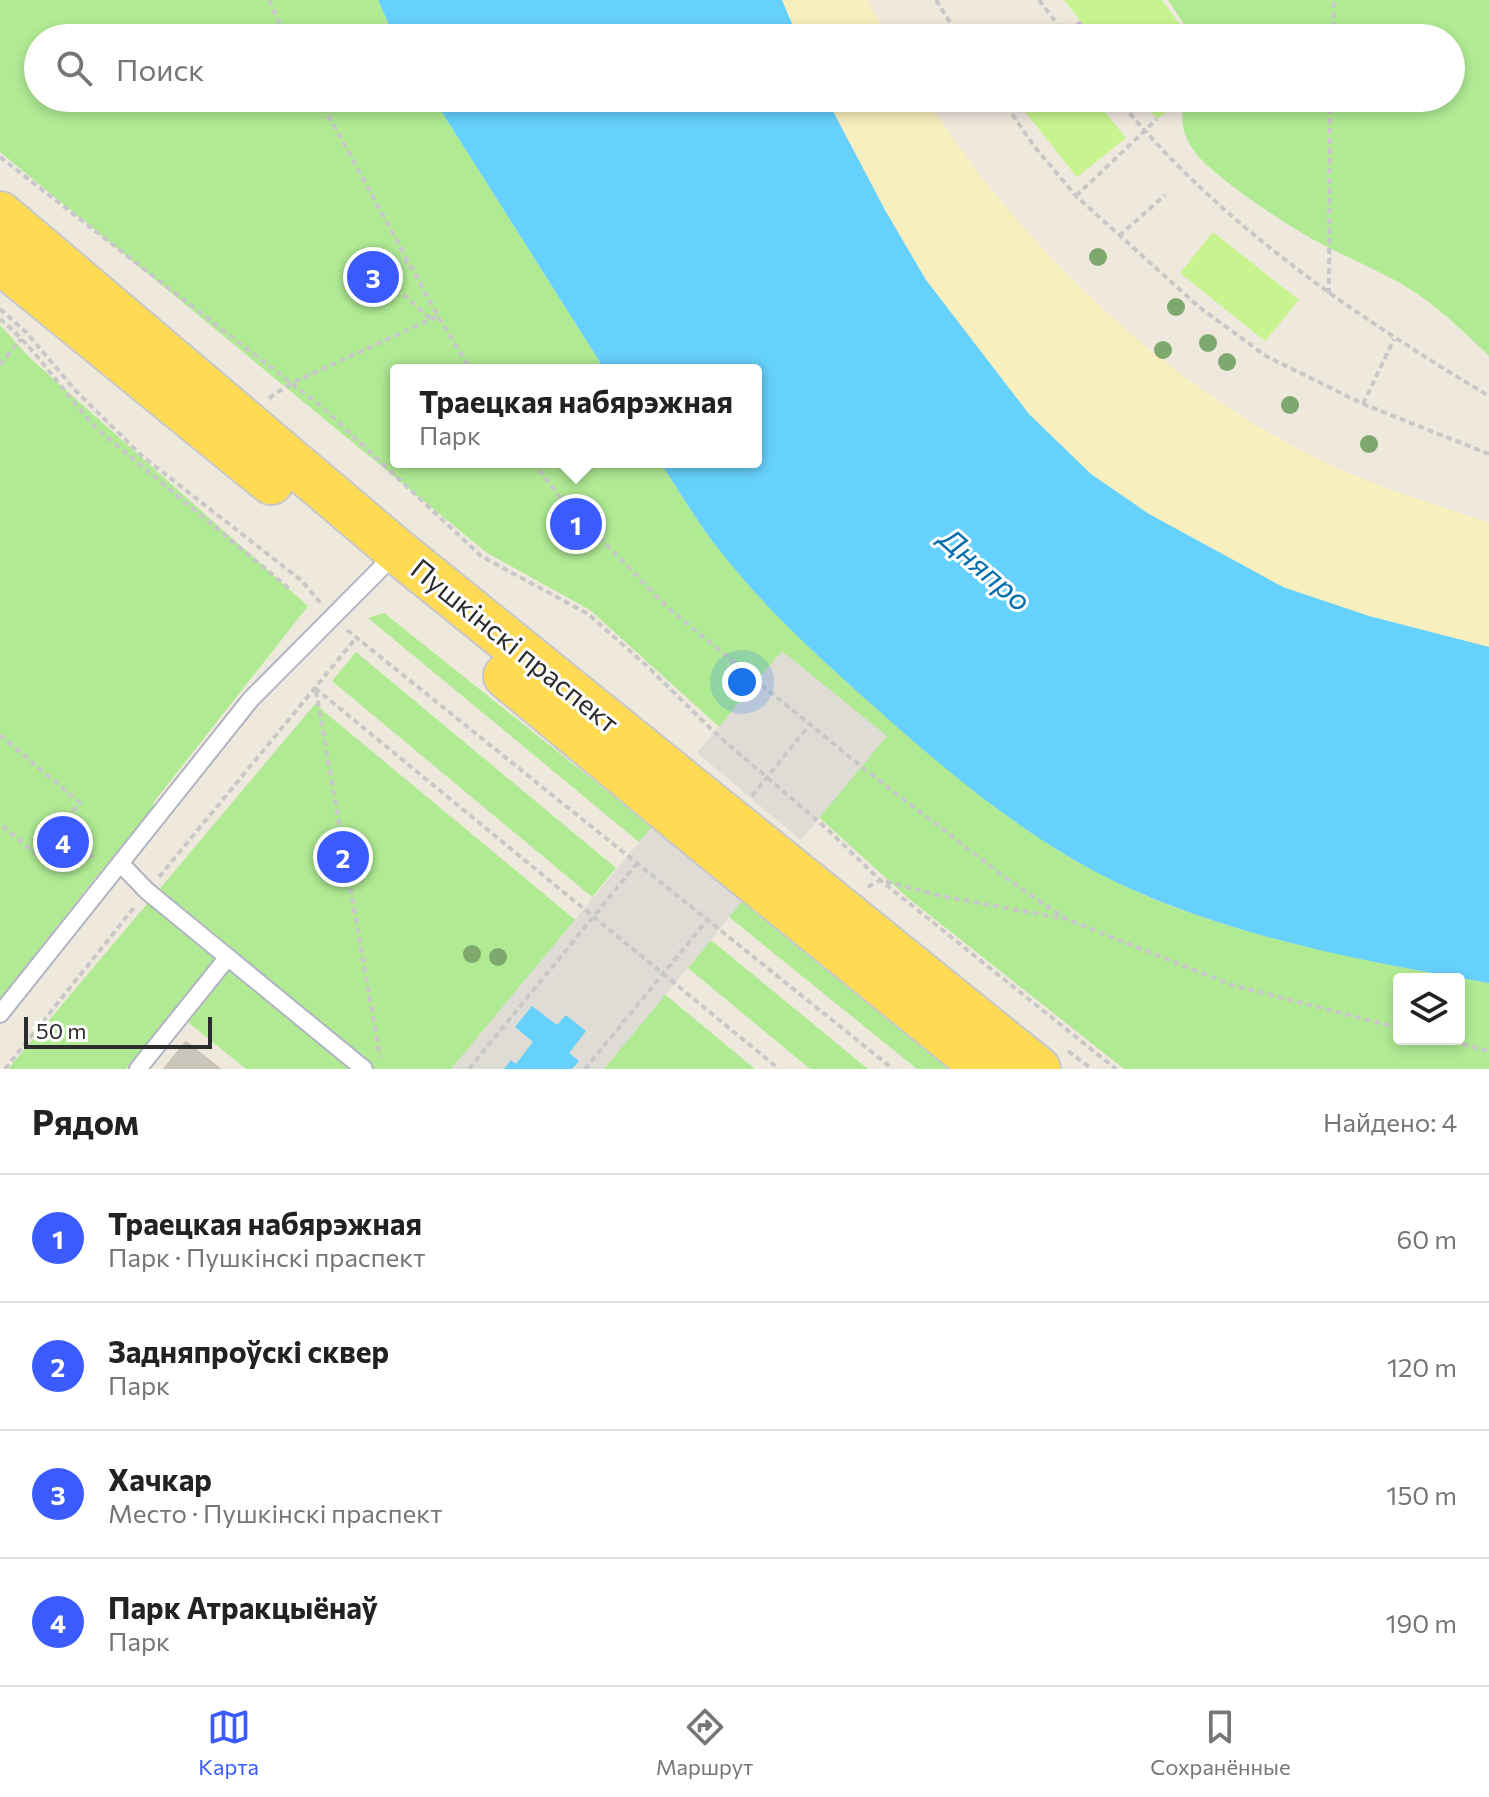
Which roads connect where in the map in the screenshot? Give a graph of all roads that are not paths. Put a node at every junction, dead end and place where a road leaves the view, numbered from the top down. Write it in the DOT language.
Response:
graph roads {
  1 [pos="0,214"];
  2 [pos="0,261"];
  3 [pos="388,561"];
  4 [pos="117,869"];
  5 [pos="228,957"];
  6 [pos="0,1014"];
  7 [pos="138,1069"];
  8 [pos="364,1069"];
  9 [pos="986,1069"];
  10 [pos="1038,1069"];
  1 -- 3 [label="main road, Пушкінскі праспект"];
  2 -- 3 [label="main road, Пушкінскі праспект"];
  3 -- 4 [label="lane"];
  3 -- 9 [label="main road, Пушкінскі праспект"];
  3 -- 10 [label="main road, Пушкінскі праспект"];
  4 -- 5 [label="lane"];
  4 -- 6 [label="lane"];
  5 -- 7 [label="lane"];
  5 -- 8 [label="lane"];
}
